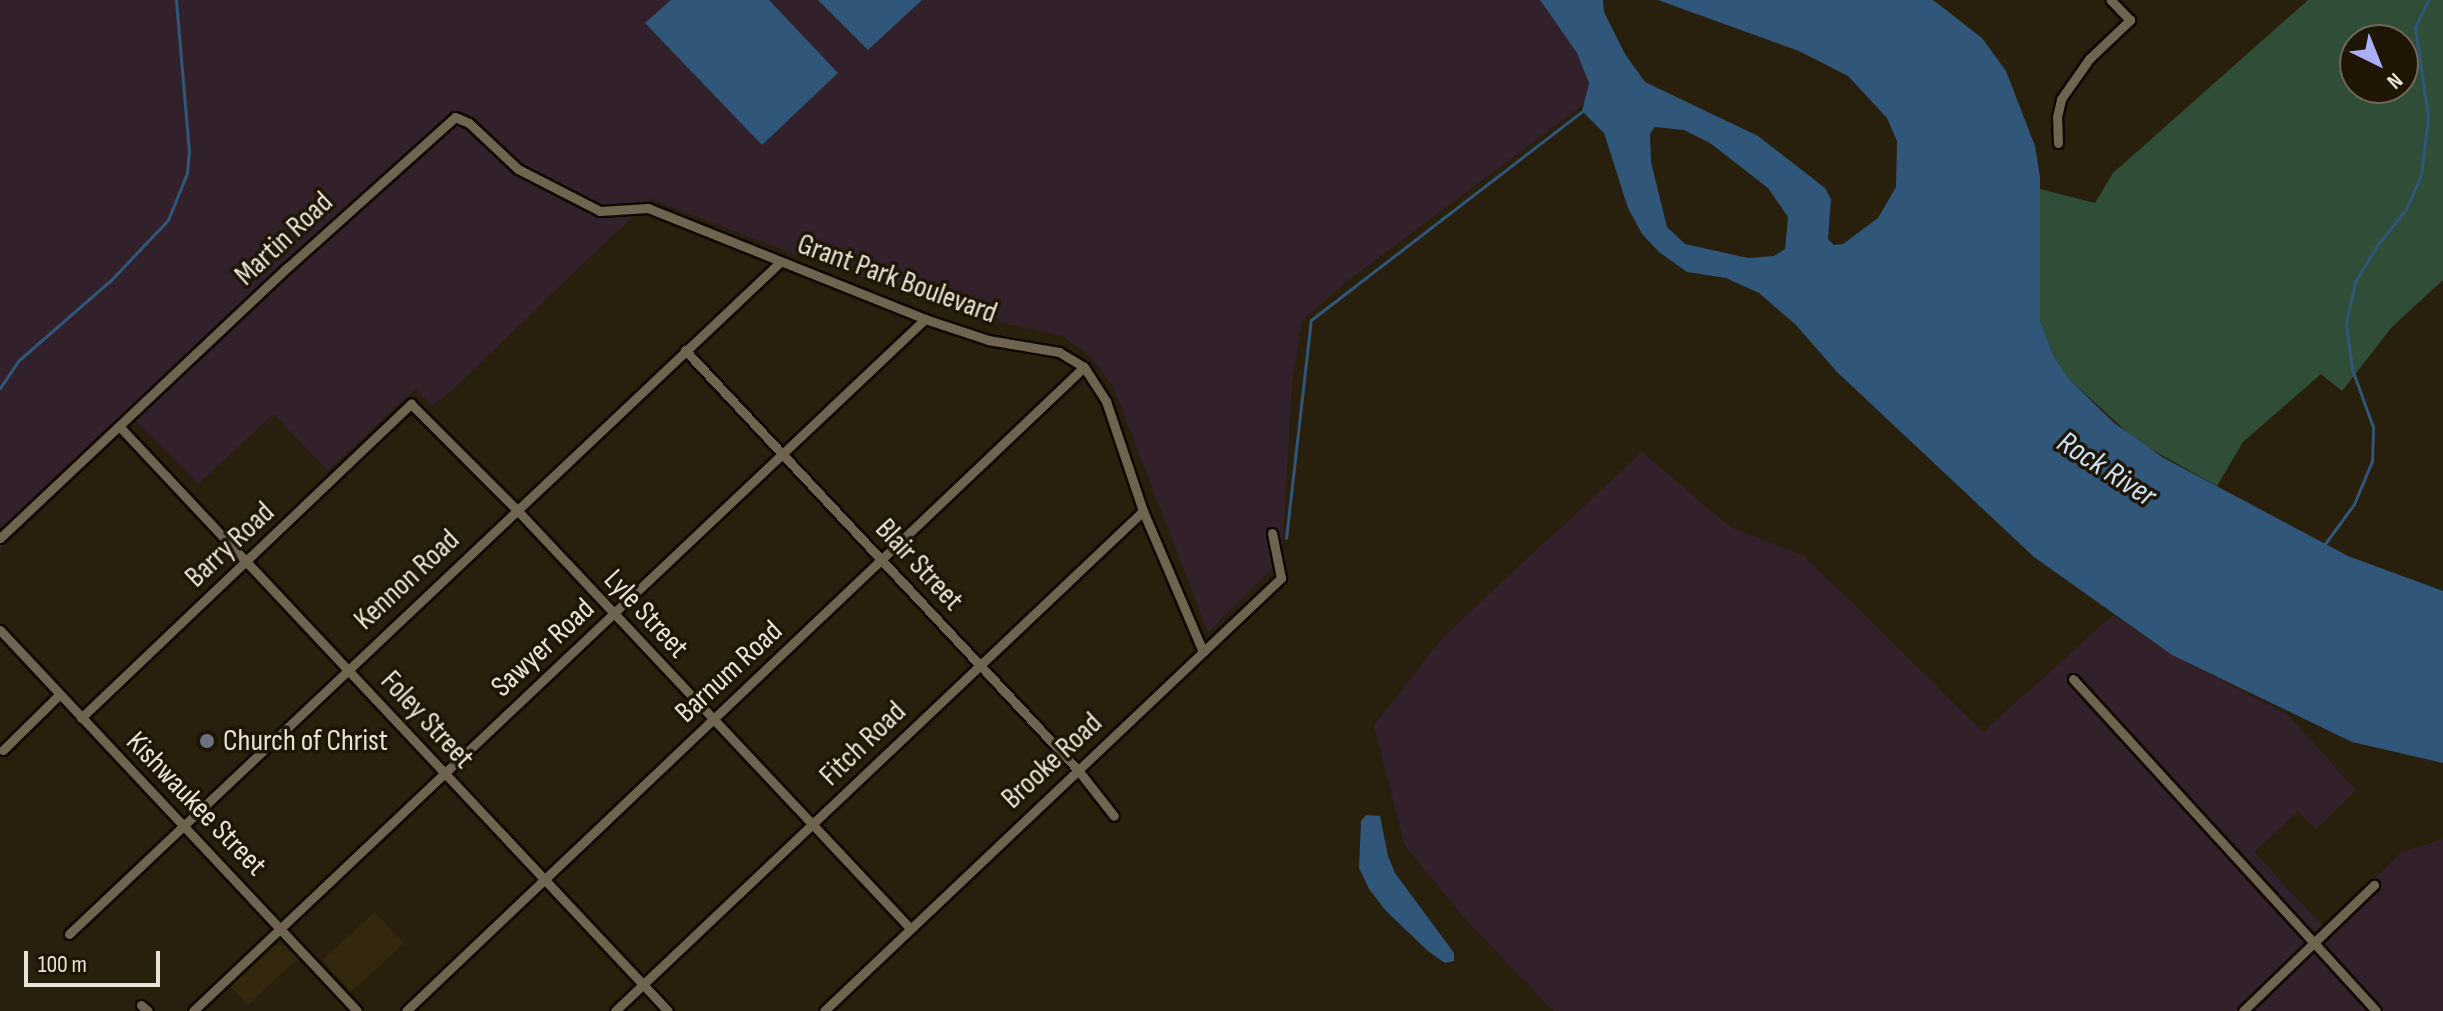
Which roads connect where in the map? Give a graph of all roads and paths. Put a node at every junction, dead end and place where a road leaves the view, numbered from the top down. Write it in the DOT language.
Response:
graph roads {
  1 [pos="2111,0"];
  2 [pos="2058,143"];
  3 [pos="628,208"];
  4 [pos="779,263"];
  5 [pos="925,319"];
  6 [pos="685,350"];
  7 [pos="1084,367"];
  8 [pos="411,404"];
  9 [pos="119,426"];
  10 [pos="782,455"];
  11 [pos="517,510"];
  12 [pos="1143,511"];
  13 [pos="1272,533"];
  14 [pos="0,538"];
  15 [pos="882,560"];
  16 [pos="247,563"];
  17 [pos="613,616"];
  18 [pos="0,630"];
  19 [pos="1203,652"];
  20 [pos="981,665"];
  21 [pos="347,670"];
  22 [pos="2073,679"];
  23 [pos="59,695"];
  24 [pos="81,718"];
  25 [pos="713,719"];
  26 [pos="3,750"];
  27 [pos="1078,770"];
  28 [pos="445,775"];
  29 [pos="1114,816"];
  30 [pos="182,824"];
  31 [pos="814,825"];
  32 [pos="544,880"];
  33 [pos="2374,885"];
  34 [pos="910,928"];
  35 [pos="281,929"];
  36 [pos="69,934"];
  37 [pos="2313,945"];
  38 [pos="643,985"];
  39 [pos="193,1011"];
  40 [pos="357,1011"];
  41 [pos="406,1011"];
  42 [pos="615,1011"];
  43 [pos="668,1011"];
  44 [pos="824,1011"];
  45 [pos="2243,1011"];
  46 [pos="2376,1011"];
  1 -- 2 [label="street"];
  3 -- 4 [label="street, Grant Park Boulevard"];
  3 -- 9 [label="street, Martin Road"];
  4 -- 5 [label="street, Grant Park Boulevard"];
  4 -- 6 [label="street, Kennon Road"];
  5 -- 7 [label="street, Grant Park Boulevard"];
  5 -- 10 [label="street, Sawyer Road"];
  6 -- 10 [label="street, Blair Street"];
  6 -- 11 [label="street, Kennon Road"];
  7 -- 12 [label="street"];
  7 -- 15 [label="street, Barnum Road"];
  8 -- 11 [label="street, Lyle Street"];
  8 -- 16 [label="street, Barry Road"];
  9 -- 14 [label="street, Martin Road"];
  9 -- 16 [label="street, Foley Street"];
  10 -- 15 [label="street, Blair Street"];
  10 -- 17 [label="street, Sawyer Road"];
  11 -- 17 [label="street, Lyle Street"];
  11 -- 21 [label="street, Kennon Road"];
  12 -- 19 [label="street"];
  12 -- 20 [label="street, Fitch Road"];
  13 -- 19 [label="street, Brooke Road"];
  15 -- 20 [label="street, Blair Street"];
  15 -- 25 [label="street, Barnum Road"];
  16 -- 21 [label="street, Foley Street"];
  16 -- 24 [label="street, Barry Road"];
  17 -- 25 [label="street, Lyle Street"];
  17 -- 28 [label="street, Sawyer Road"];
  18 -- 23 [label="street, Kishwaukee Street"];
  19 -- 27 [label="street, Brooke Road"];
  20 -- 27 [label="street, Blair Street"];
  20 -- 31 [label="street, Fitch Road"];
  21 -- 28 [label="street, Foley Street"];
  21 -- 30 [label="street, Kennon Road"];
  22 -- 37 [label="street"];
  23 -- 24 [label="street, Kishwaukee Street"];
  23 -- 26 [label="street"];
  24 -- 30 [label="street, Kishwaukee Street"];
  25 -- 31 [label="street, Lyle Street"];
  25 -- 32 [label="street, Barnum Road"];
  27 -- 29 [label="street, Blair Street"];
  27 -- 34 [label="street, Brooke Road"];
  28 -- 32 [label="street, Foley Street"];
  28 -- 35 [label="street, Sawyer Road"];
  30 -- 35 [label="street, Kishwaukee Street"];
  30 -- 36 [label="street, Kennon Road"];
  31 -- 34 [label="street, Lyle Street"];
  31 -- 38 [label="street, Fitch Road"];
  32 -- 38 [label="street, Foley Street"];
  32 -- 41 [label="street, Barnum Road"];
  33 -- 37 [label="street"];
  34 -- 44 [label="street, Brooke Road"];
  35 -- 39 [label="street, Sawyer Road"];
  35 -- 40 [label="street, Kishwaukee Street"];
  37 -- 45 [label="street"];
  37 -- 46 [label="street"];
  38 -- 42 [label="street, Fitch Road"];
  38 -- 43 [label="street, Foley Street"];
}
